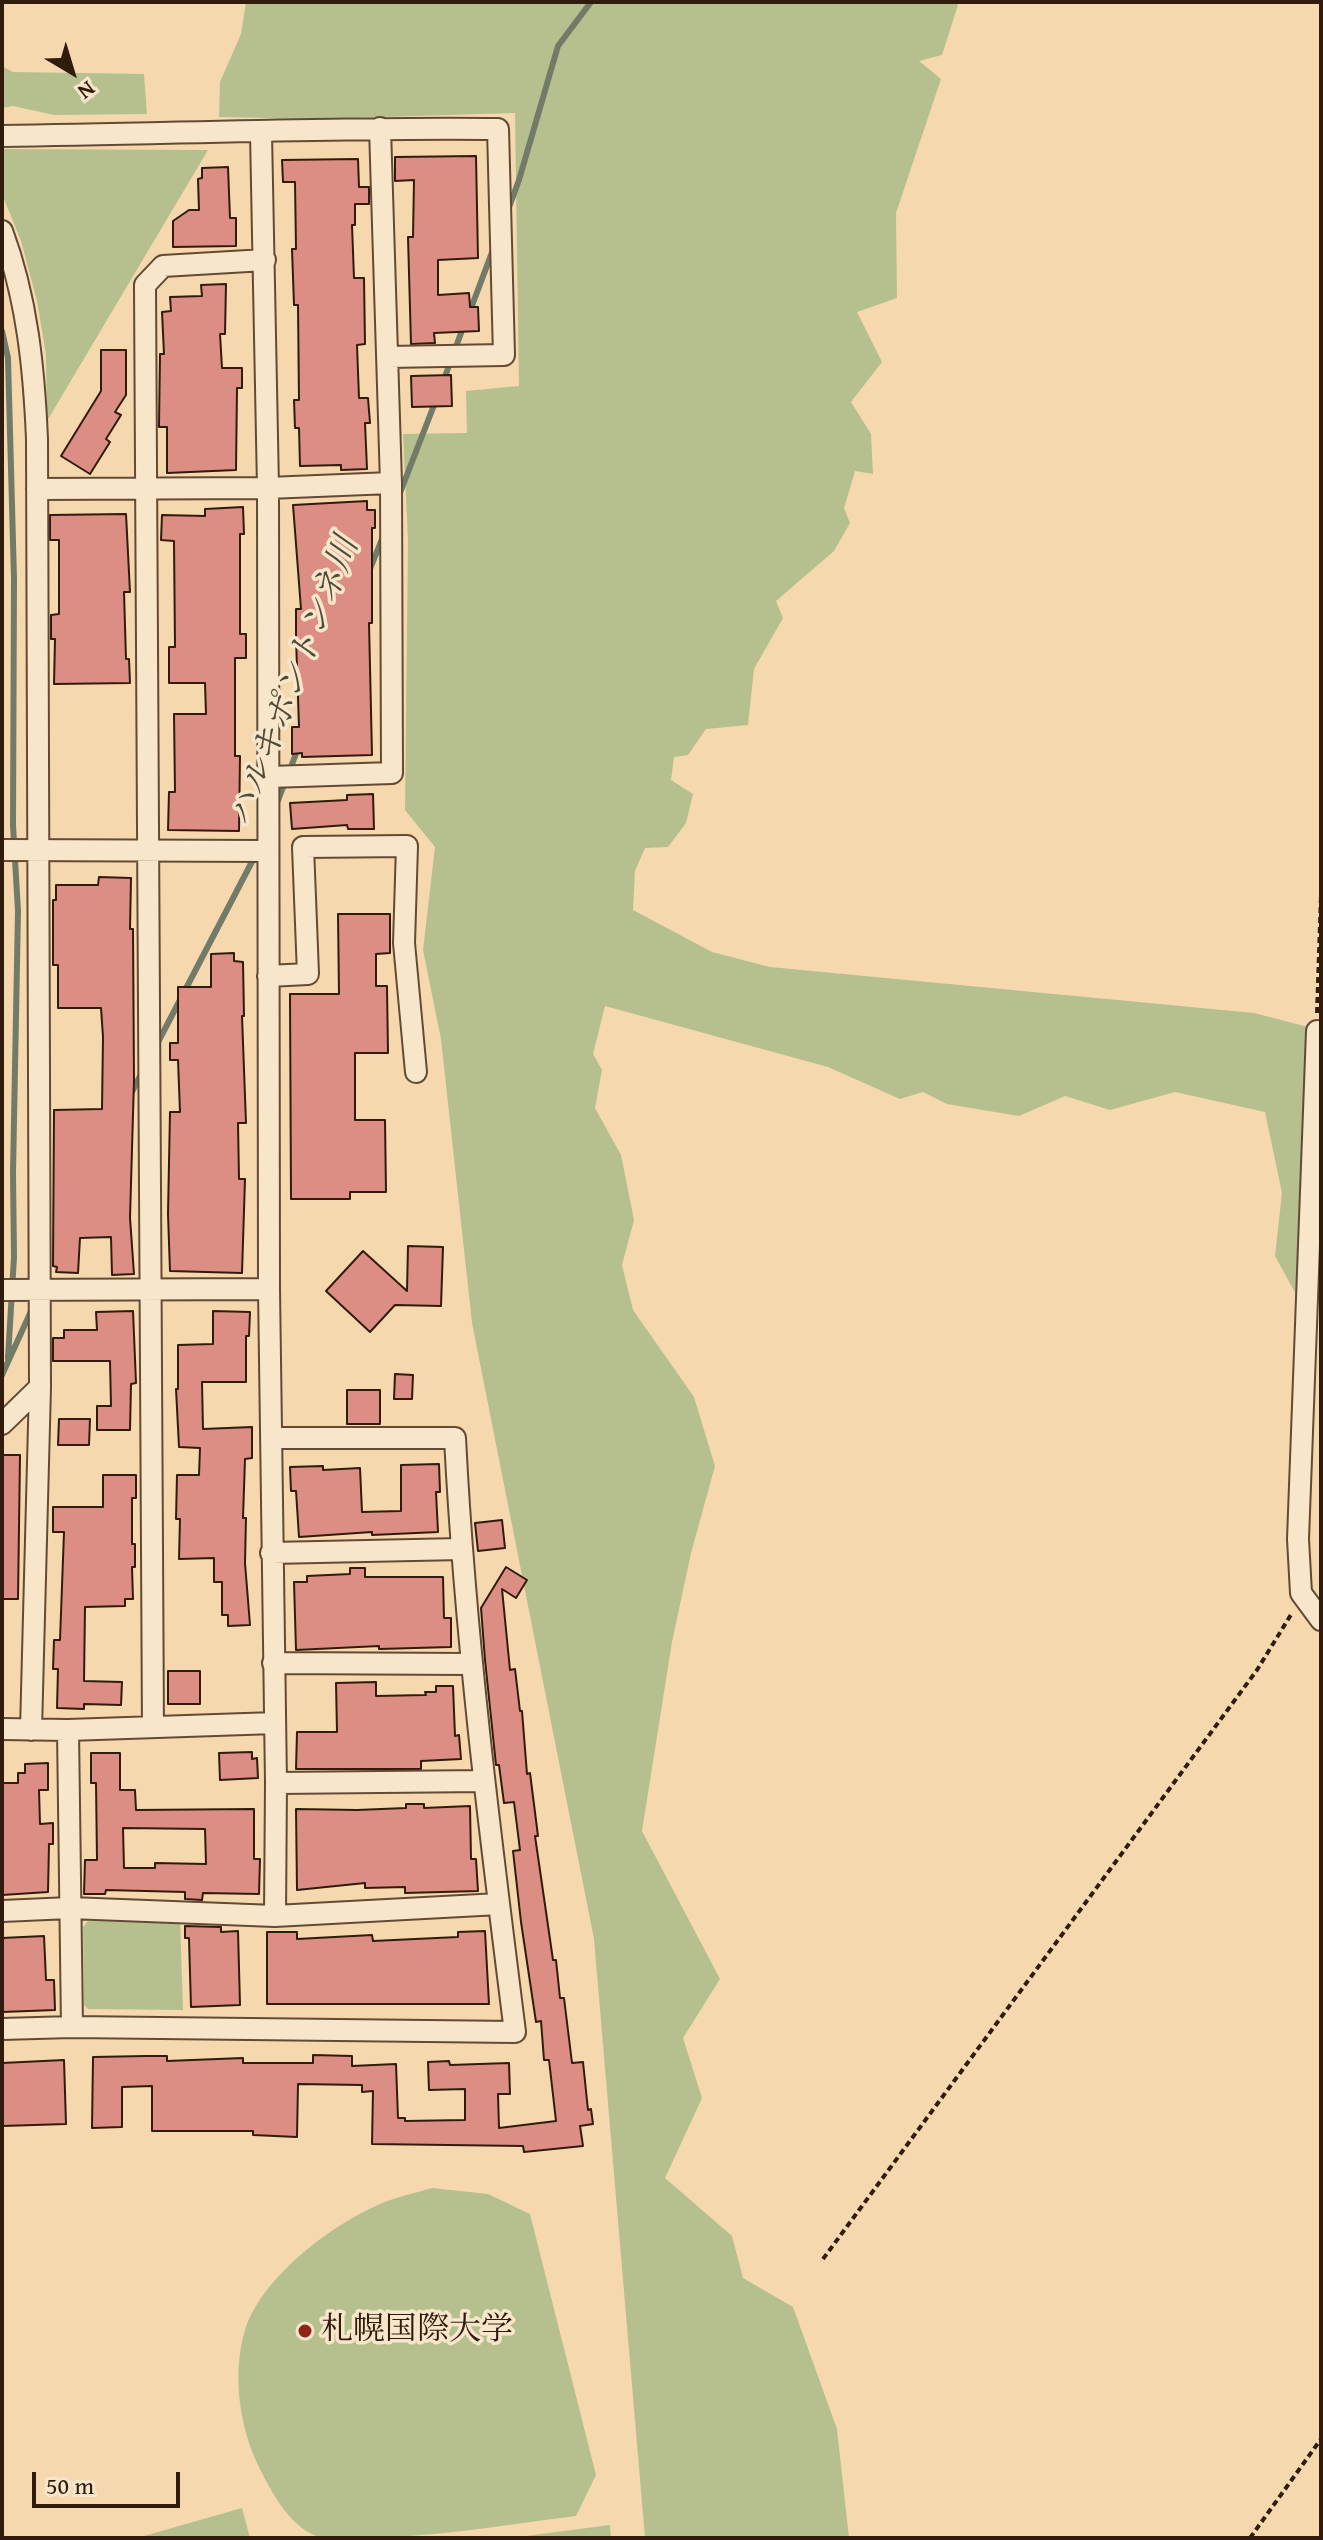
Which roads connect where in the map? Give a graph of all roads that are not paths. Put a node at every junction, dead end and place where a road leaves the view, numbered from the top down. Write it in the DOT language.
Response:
graph roads {
  1 [pos="380,128"];
  2 [pos="261,133"];
  3 [pos="2,136"];
  4 [pos="2,231"];
  5 [pos="265,260"];
  6 [pos="388,357"];
  7 [pos="391,483"];
  8 [pos="145,488"];
  9 [pos="268,488"];
  10 [pos="37,489"];
  11 [pos="270,777"];
  12 [pos="147,849"];
  13 [pos="2,850"];
  14 [pos="34,850"];
  15 [pos="268,851"];
  16 [pos="268,894"];
  17 [pos="305,894"];
  18 [pos="268,976"];
  19 [pos="1317,1031"];
  20 [pos="416,1072"];
  21 [pos="33,1289"];
  22 [pos="149,1289"];
  23 [pos="269,1289"];
  24 [pos="2,1290"];
  25 [pos="40,1387"];
  26 [pos="2,1424"];
  27 [pos="271,1438"];
  28 [pos="461,1549"];
  29 [pos="271,1553"];
  30 [pos="1315,1612"];
  31 [pos="273,1663"];
  32 [pos="471,1664"];
  33 [pos="275,1723"];
  34 [pos="153,1727"];
  35 [pos="2,1729"];
  36 [pos="31,1730"];
  37 [pos="68,1730"];
  38 [pos="484,1781"];
  39 [pos="276,1783"];
  40 [pos="499,1904"];
  41 [pos="70,1908"];
  42 [pos="2,1911"];
  43 [pos="275,1916"];
  44 [pos="72,2027"];
  45 [pos="2,2029"];
  1 -- 2 [label="street"];
  1 -- 6 [label="street"];
  1 -- 6 [label="street"];
  2 -- 3 [label="street"];
  2 -- 5 [label="street"];
  4 -- 10 [label="street"];
  5 -- 8 [label="street"];
  5 -- 9 [label="street"];
  6 -- 7 [label="street"];
  7 -- 9 [label="street"];
  7 -- 11 [label="street"];
  8 -- 9 [label="street"];
  8 -- 10 [label="street"];
  8 -- 12 [label="street"];
  9 -- 11 [label="street"];
  10 -- 14 [label="street"];
  11 -- 15 [label="street"];
  12 -- 14 [label="street"];
  12 -- 15 [label="street"];
  12 -- 22 [label="street"];
  13 -- 14 [label="street"];
  14 -- 21 [label="street"];
  15 -- 16 [label="street"];
  16 -- 17 [label="street"];
  16 -- 18 [label="street"];
  17 -- 18 [label="street"];
  17 -- 20 [label="street"];
  18 -- 23 [label="street"];
  19 -- 30 [label="street"];
  21 -- 22 [label="street"];
  21 -- 24 [label="street"];
  21 -- 25 [label="street"];
  22 -- 23 [label="street"];
  22 -- 34 [label="street"];
  23 -- 27 [label="street"];
  25 -- 26 [label="street"];
  25 -- 36 [label="street"];
  27 -- 28 [label="street"];
  27 -- 29 [label="street"];
  28 -- 29 [label="street"];
  28 -- 32 [label="street"];
  29 -- 31 [label="street"];
  31 -- 32 [label="street"];
  31 -- 33 [label="street"];
  32 -- 38 [label="street"];
  33 -- 34 [label="street"];
  33 -- 39 [label="street"];
  34 -- 37 [label="street"];
  35 -- 36 [label="street"];
  36 -- 37 [label="street"];
  37 -- 41 [label="street"];
  38 -- 39 [label="street"];
  38 -- 40 [label="street"];
  39 -- 43 [label="street"];
  40 -- 43 [label="street"];
  40 -- 44 [label="street"];
  41 -- 42 [label="street"];
  41 -- 43 [label="street"];
  41 -- 44 [label="street"];
  44 -- 45 [label="street"];
}
